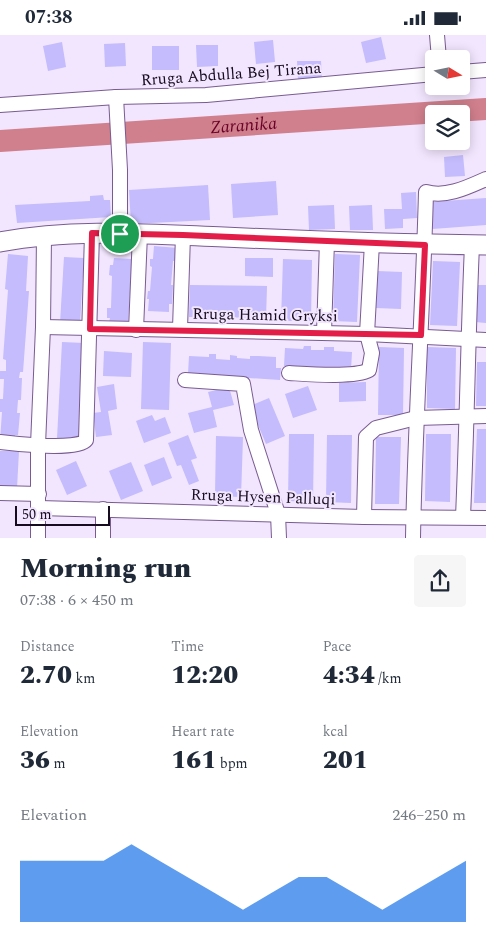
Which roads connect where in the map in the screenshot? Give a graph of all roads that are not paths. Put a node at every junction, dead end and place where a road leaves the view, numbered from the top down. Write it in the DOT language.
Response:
graph roads {
  1 [pos="437,35"];
  2 [pos="438,50"];
  3 [pos="486,70"];
  4 [pos="470,71"];
  5 [pos="425,75"];
  6 [pos="116,97"];
  7 [pos="0,105"];
  8 [pos="486,179"];
  9 [pos="92,233"];
  10 [pos="120,234"];
  11 [pos="140,234"];
  12 [pos="183,235"];
  13 [pos="44,236"];
  14 [pos="326,241"];
  15 [pos="0,242"];
  16 [pos="372,243"];
  17 [pos="425,245"];
  18 [pos="479,245"];
  19 [pos="43,327"];
  20 [pos="90,329"];
  21 [pos="180,329"];
  22 [pos="136,330"];
  23 [pos="324,333"];
  24 [pos="367,334"];
  25 [pos="421,335"];
  26 [pos="468,339"];
  27 [pos="486,340"];
  28 [pos="289,373"];
  29 [pos="185,380"];
  30 [pos="486,416"];
  31 [pos="467,417"];
  32 [pos="416,418"];
  33 [pos="0,442"];
  34 [pos="38,445"];
  35 [pos="0,493"];
  36 [pos="39,501"];
  37 [pos="104,509"];
  38 [pos="278,514"];
  39 [pos="413,516"];
  40 [pos="364,517"];
  41 [pos="462,517"];
  42 [pos="486,518"];
  43 [pos="38,538"];
  44 [pos="103,538"];
  45 [pos="279,538"];
  46 [pos="413,538"];
  1 -- 2 [label="street"];
  3 -- 4 [label="street"];
  5 -- 6 [label="street, Rruga Abdulla Bej Tirana"];
  6 -- 7 [label="street, Rruga Abdulla Bej Tirana"];
  6 -- 10 [label="street"];
  8 -- 17 [label="street"];
  9 -- 10 [label="street"];
  9 -- 13 [label="street"];
  9 -- 20 [label="street"];
  10 -- 11 [label="street"];
  11 -- 12 [label="street"];
  11 -- 22 [label="street"];
  12 -- 14 [label="street"];
  12 -- 21 [label="street"];
  13 -- 15 [label="street"];
  13 -- 19 [label="street"];
  14 -- 16 [label="street"];
  14 -- 23 [label="street"];
  16 -- 17 [label="street"];
  16 -- 24 [label="street"];
  17 -- 18 [label="street"];
  17 -- 25 [label="street"];
  18 -- 26 [label="street"];
  19 -- 20 [label="street, Rruga Hamid Gryksi"];
  19 -- 34 [label="street"];
  20 -- 22 [label="street, Rruga Hamid Gryksi"];
  20 -- 34 [label="street"];
  21 -- 22 [label="street, Rruga Hamid Gryksi"];
  21 -- 23 [label="street, Rruga Hamid Gryksi"];
  23 -- 24 [label="street, Rruga Hamid Gryksi"];
  24 -- 25 [label="street, Rruga Hamid Gryksi"];
  24 -- 28 [label="street"];
  25 -- 26 [label="street, Rruga Hamid Gryksi"];
  25 -- 32 [label="street"];
  26 -- 27 [label="street, Rruga Hamid Gryksi"];
  26 -- 31 [label="street"];
  29 -- 38 [label="street"];
  30 -- 31 [label="street"];
  31 -- 32 [label="street"];
  31 -- 41 [label="street"];
  32 -- 39 [label="street"];
  32 -- 40 [label="street"];
  33 -- 34 [label="street"];
  34 -- 36 [label="street"];
  35 -- 36 [label="street, Rruga Hysen Palluqi"];
  36 -- 37 [label="street, Rruga Hysen Palluqi"];
  36 -- 43 [label="street"];
  37 -- 38 [label="street, Rruga Hysen Palluqi"];
  37 -- 44 [label="street"];
  38 -- 40 [label="street, Rruga Hysen Palluqi"];
  38 -- 45 [label="street"];
  39 -- 40 [label="street, Rruga Hysen Palluqi"];
  39 -- 41 [label="street, Rruga Hysen Palluqi"];
  39 -- 46 [label="street"];
  41 -- 42 [label="street, Rruga Hysen Palluqi"];
}
